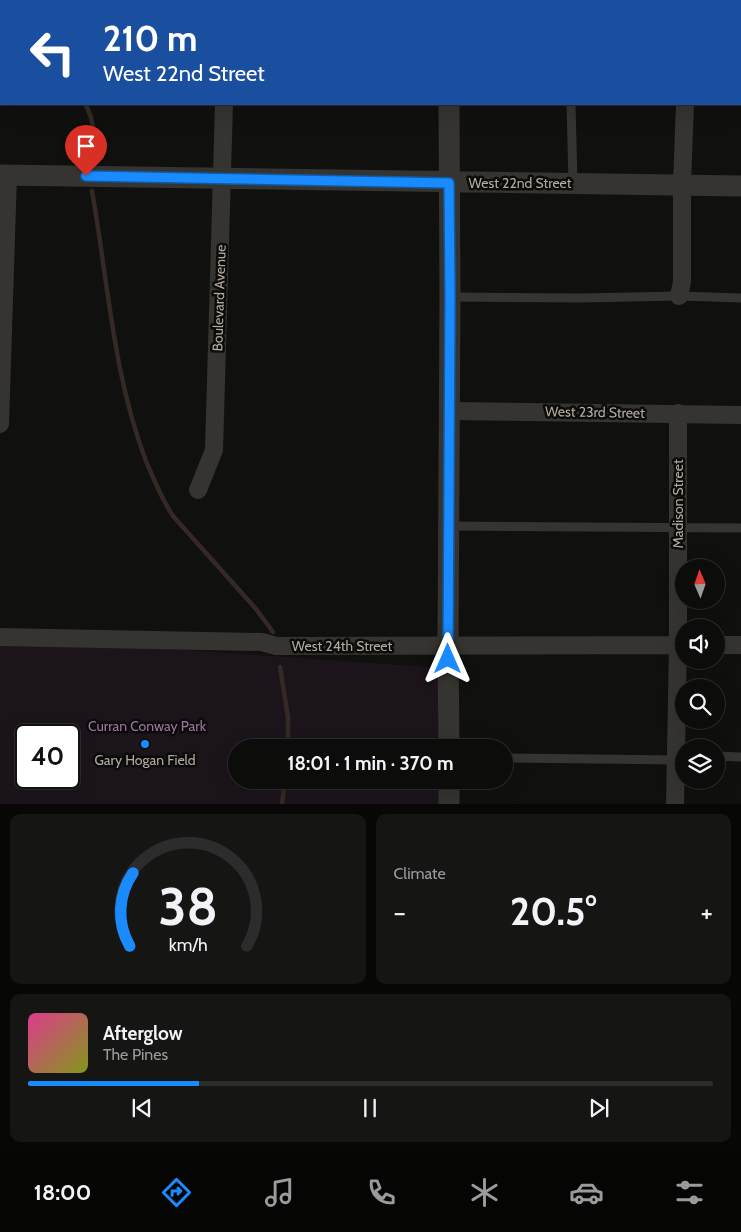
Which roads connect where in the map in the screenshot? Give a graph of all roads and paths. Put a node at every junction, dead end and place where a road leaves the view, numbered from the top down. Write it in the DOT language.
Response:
graph roads {
  1 [pos="224,105"];
  2 [pos="449,105"];
  3 [pos="571,105"];
  4 [pos="685,105"];
  5 [pos="4,175"];
  6 [pos="223,178"];
  7 [pos="449,183"];
  8 [pos="573,184"];
  9 [pos="682,185"];
  10 [pos="741,186"];
  11 [pos="450,296"];
  12 [pos="679,296"];
  13 [pos="741,298"];
  14 [pos="0,400"];
  15 [pos="450,411"];
  16 [pos="678,413"];
  17 [pos="741,415"];
  18 [pos="0,424"];
  19 [pos="198,490"];
  20 [pos="448,526"];
  21 [pos="678,528"];
  22 [pos="741,528"];
  23 [pos="680,619"];
  24 [pos="0,637"];
  25 [pos="675,644"];
  26 [pos="725,645"];
  27 [pos="741,645"];
  28 [pos="448,647"];
  29 [pos="681,669"];
  30 [pos="449,739"];
  31 [pos="680,739"];
  32 [pos="725,756"];
  33 [pos="741,757"];
  34 [pos="513,758"];
  35 [pos="675,759"];
  36 [pos="449,789"];
  37 [pos="677,789"];
  38 [pos="449,804"];
  39 [pos="675,804"];
  1 -- 6 [label="street, Boulevard Avenue"];
  2 -- 7 [label="street"];
  3 -- 8 [label="lane"];
  4 -- 9 [label="street"];
  5 -- 6 [label="street, West 22nd Street"];
  5 -- 14 [label="street"];
  6 -- 7 [label="street, West 22nd Street"];
  6 -- 19 [label="street, Boulevard Avenue"];
  7 -- 8 [label="street, West 22nd Street"];
  7 -- 11 [label="street"];
  8 -- 9 [label="street, West 22nd Street"];
  9 -- 10 [label="street, West 22nd Street"];
  9 -- 12 [label="street"];
  11 -- 12 [label="lane"];
  11 -- 15 [label="street"];
  12 -- 13 [label="lane"];
  14 -- 18 [label="street"];
  15 -- 16 [label="street, West 23rd Street"];
  15 -- 20 [label="street"];
  16 -- 17 [label="street, West 23rd Street"];
  16 -- 21 [label="street, Madison Street"];
  20 -- 21 [label="lane"];
  20 -- 28 [label="street"];
  21 -- 22 [label="lane"];
  21 -- 23 [label="street, Madison Street"];
  24 -- 28 [label="street, West 24th Street"];
  25 -- 28 [label="street, West 24th Street"];
  26 -- 27 [label="street"];
  28 -- 30 [label="street"];
  29 -- 31 [label="street, Madison Street"];
  32 -- 33 [label="lane"];
  34 -- 35 [label="lane"];
  36 -- 38 [label="street"];
  37 -- 39 [label="street, Madison Street"];
}
